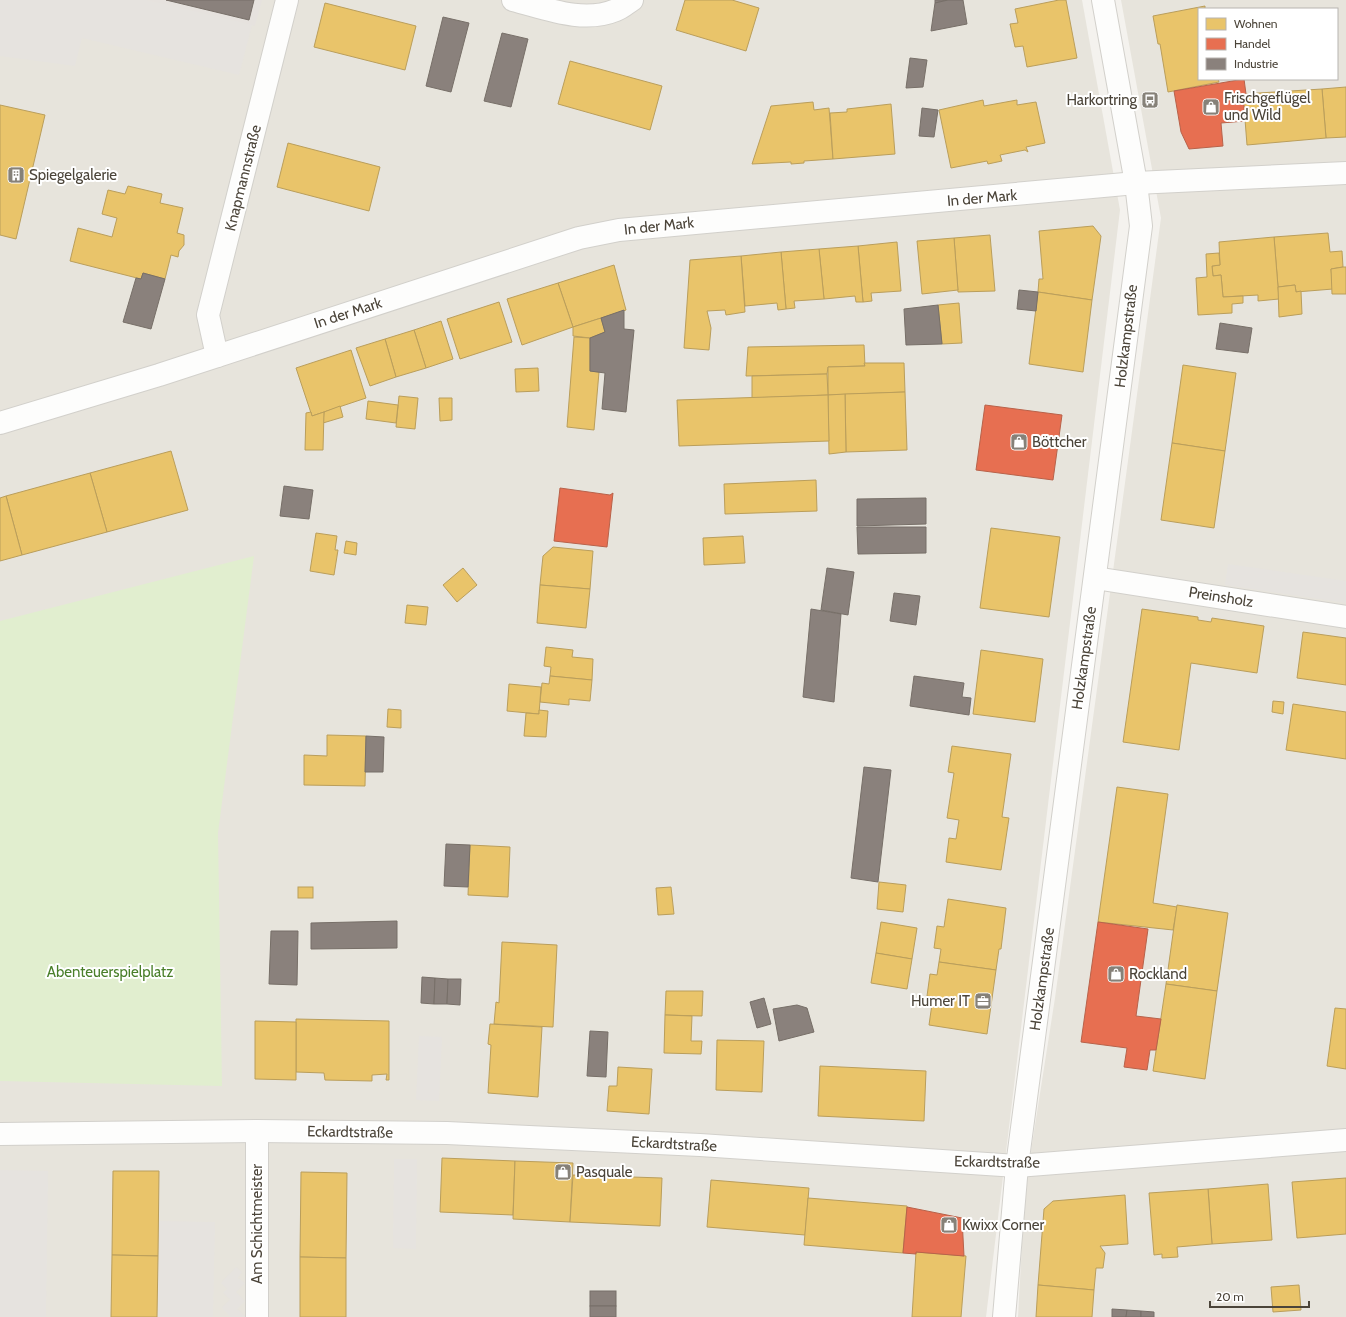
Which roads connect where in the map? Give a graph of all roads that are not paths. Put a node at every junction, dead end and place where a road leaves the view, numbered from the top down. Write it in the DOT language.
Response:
graph roads {
  1 [pos="287,0"];
  2 [pos="513,0"];
  3 [pos="632,0"];
  4 [pos="1103,0"];
  5 [pos="1346,173"];
  6 [pos="1136,183"];
  7 [pos="217,356"];
  8 [pos="0,423"];
  9 [pos="1095,578"];
  10 [pos="1346,616"];
  11 [pos="257,1131"];
  12 [pos="0,1134"];
  13 [pos="1346,1140"];
  14 [pos="1017,1166"];
  15 [pos="257,1317"];
  16 [pos="1004,1317"];
  1 -- 7 [label="street, Knapmannstraße"];
  2 -- 3 [label="street"];
  4 -- 6 [label="street, Holzkampstraße"];
  5 -- 6 [label="street, In der Mark"];
  6 -- 7 [label="street, In der Mark"];
  6 -- 9 [label="street, Holzkampstraße"];
  7 -- 8 [label="street, In der Mark"];
  9 -- 10 [label="street, Preinsholz"];
  9 -- 14 [label="street, Holzkampstraße"];
  11 -- 12 [label="street, Eckardtstraße"];
  11 -- 14 [label="street, Eckardtstraße"];
  11 -- 15 [label="street, Am Schichtmeister"];
  13 -- 14 [label="street, Eckardtstraße"];
  14 -- 16 [label="street, Holzkampstraße"];
}
